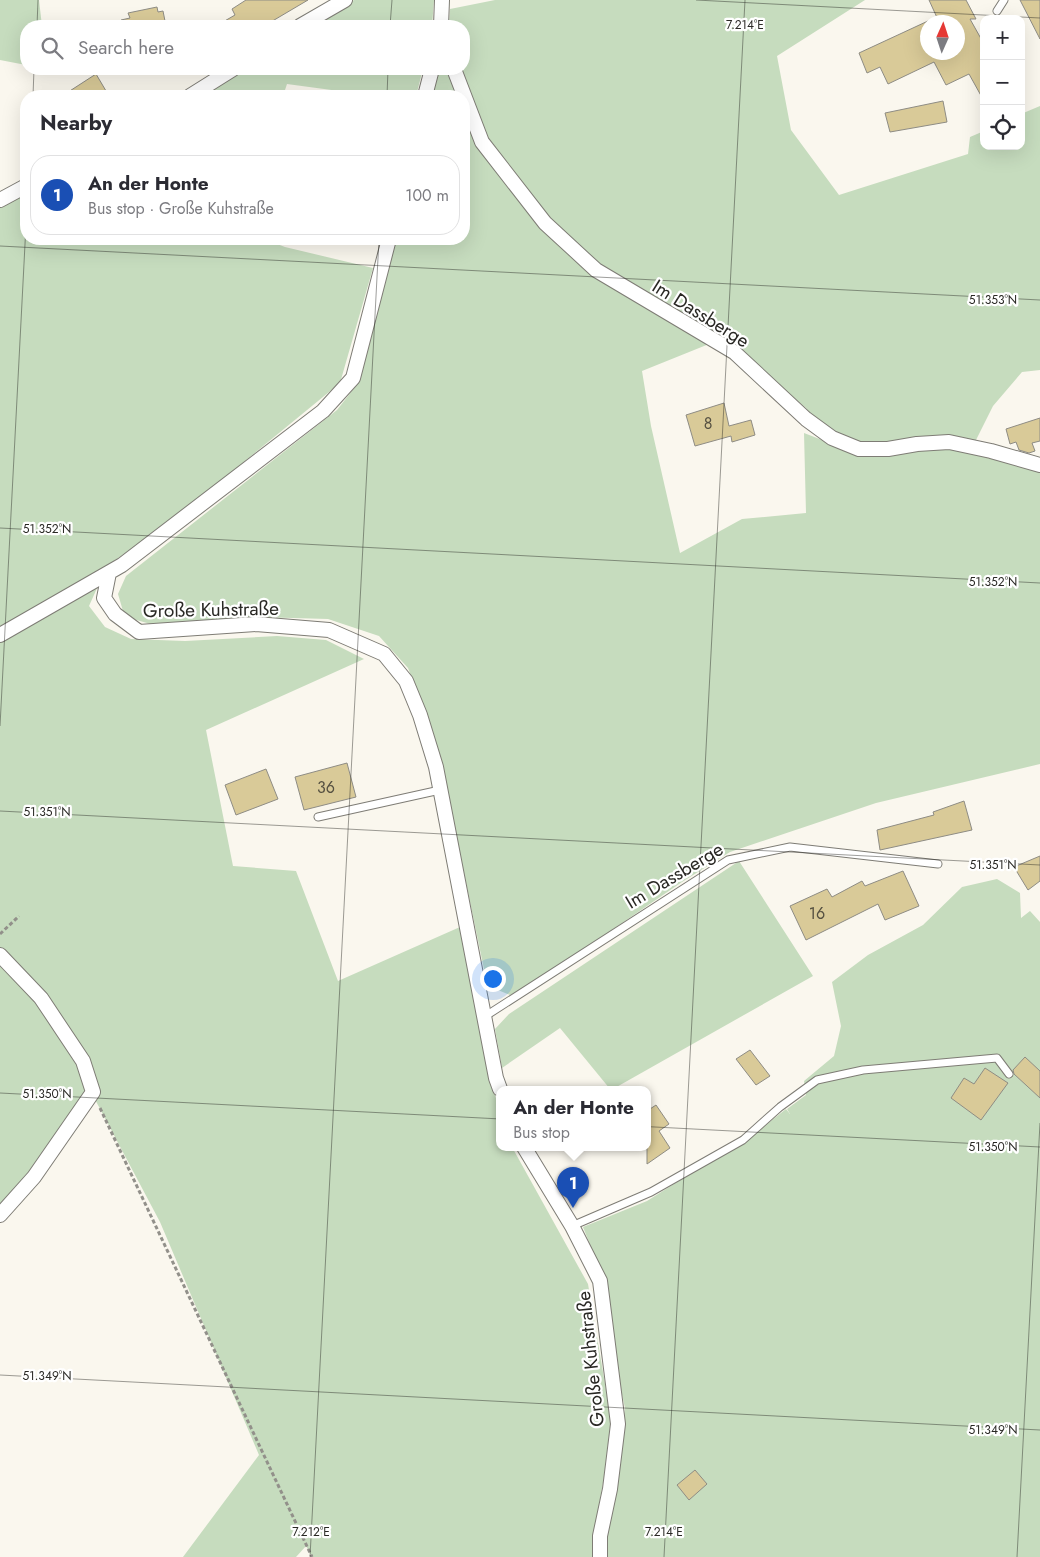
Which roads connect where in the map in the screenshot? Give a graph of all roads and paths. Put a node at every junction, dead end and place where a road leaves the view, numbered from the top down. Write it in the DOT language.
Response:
graph roads {
  1 [pos="345,0"];
  2 [pos="442,0"];
  3 [pos="1004,0"];
  4 [pos="997,11"];
  5 [pos="310,20"];
  6 [pos="441,20"];
  7 [pos="223,75"];
  8 [pos="430,75"];
  9 [pos="456,75"];
  10 [pos="200,90"];
  11 [pos="427,90"];
  12 [pos="462,90"];
  13 [pos="470,111"];
  14 [pos="20,189"];
  15 [pos="0,200"];
  16 [pos="387,245"];
  17 [pos="1040,465"];
  18 [pos="109,573"];
  19 [pos="0,635"];
  20 [pos="440,790"];
  21 [pos="318,817"];
  22 [pos="938,864"];
  23 [pos="19,916"];
  24 [pos="0,934"];
  25 [pos="0,955"];
  26 [pos="484,1017"];
  27 [pos="1009,1074"];
  28 [pos="499,1086"];
  29 [pos="93,1092"];
  30 [pos="526,1151"];
  31 [pos="0,1215"];
  32 [pos="572,1226"];
  33 [pos="312,1557"];
  34 [pos="600,1557"];
  1 -- 5 [label="street"];
  2 -- 6 [label="street"];
  3 -- 4 [label="lane"];
  7 -- 10 [label="street"];
  8 -- 11 [label="street"];
  9 -- 12 [label="street, Im Dassberge"];
  13 -- 17 [label="street, Im Dassberge"];
  14 -- 15 [label="street"];
  16 -- 18 [label="street"];
  18 -- 19 [label="street"];
  18 -- 20 [label="street, Große Kuhstraße"];
  20 -- 21 [label="lane"];
  20 -- 26 [label="street, Große Kuhstraße"];
  22 -- 26 [label="lane, Im Dassberge"];
  23 -- 24 [label="path"];
  25 -- 29 [label="street"];
  26 -- 28 [label="street, Große Kuhstraße"];
  27 -- 32 [label="lane"];
  29 -- 31 [label="street"];
  29 -- 33 [label="path"];
  30 -- 32 [label="street, Große Kuhstraße"];
  32 -- 34 [label="street, Große Kuhstraße"];
}
